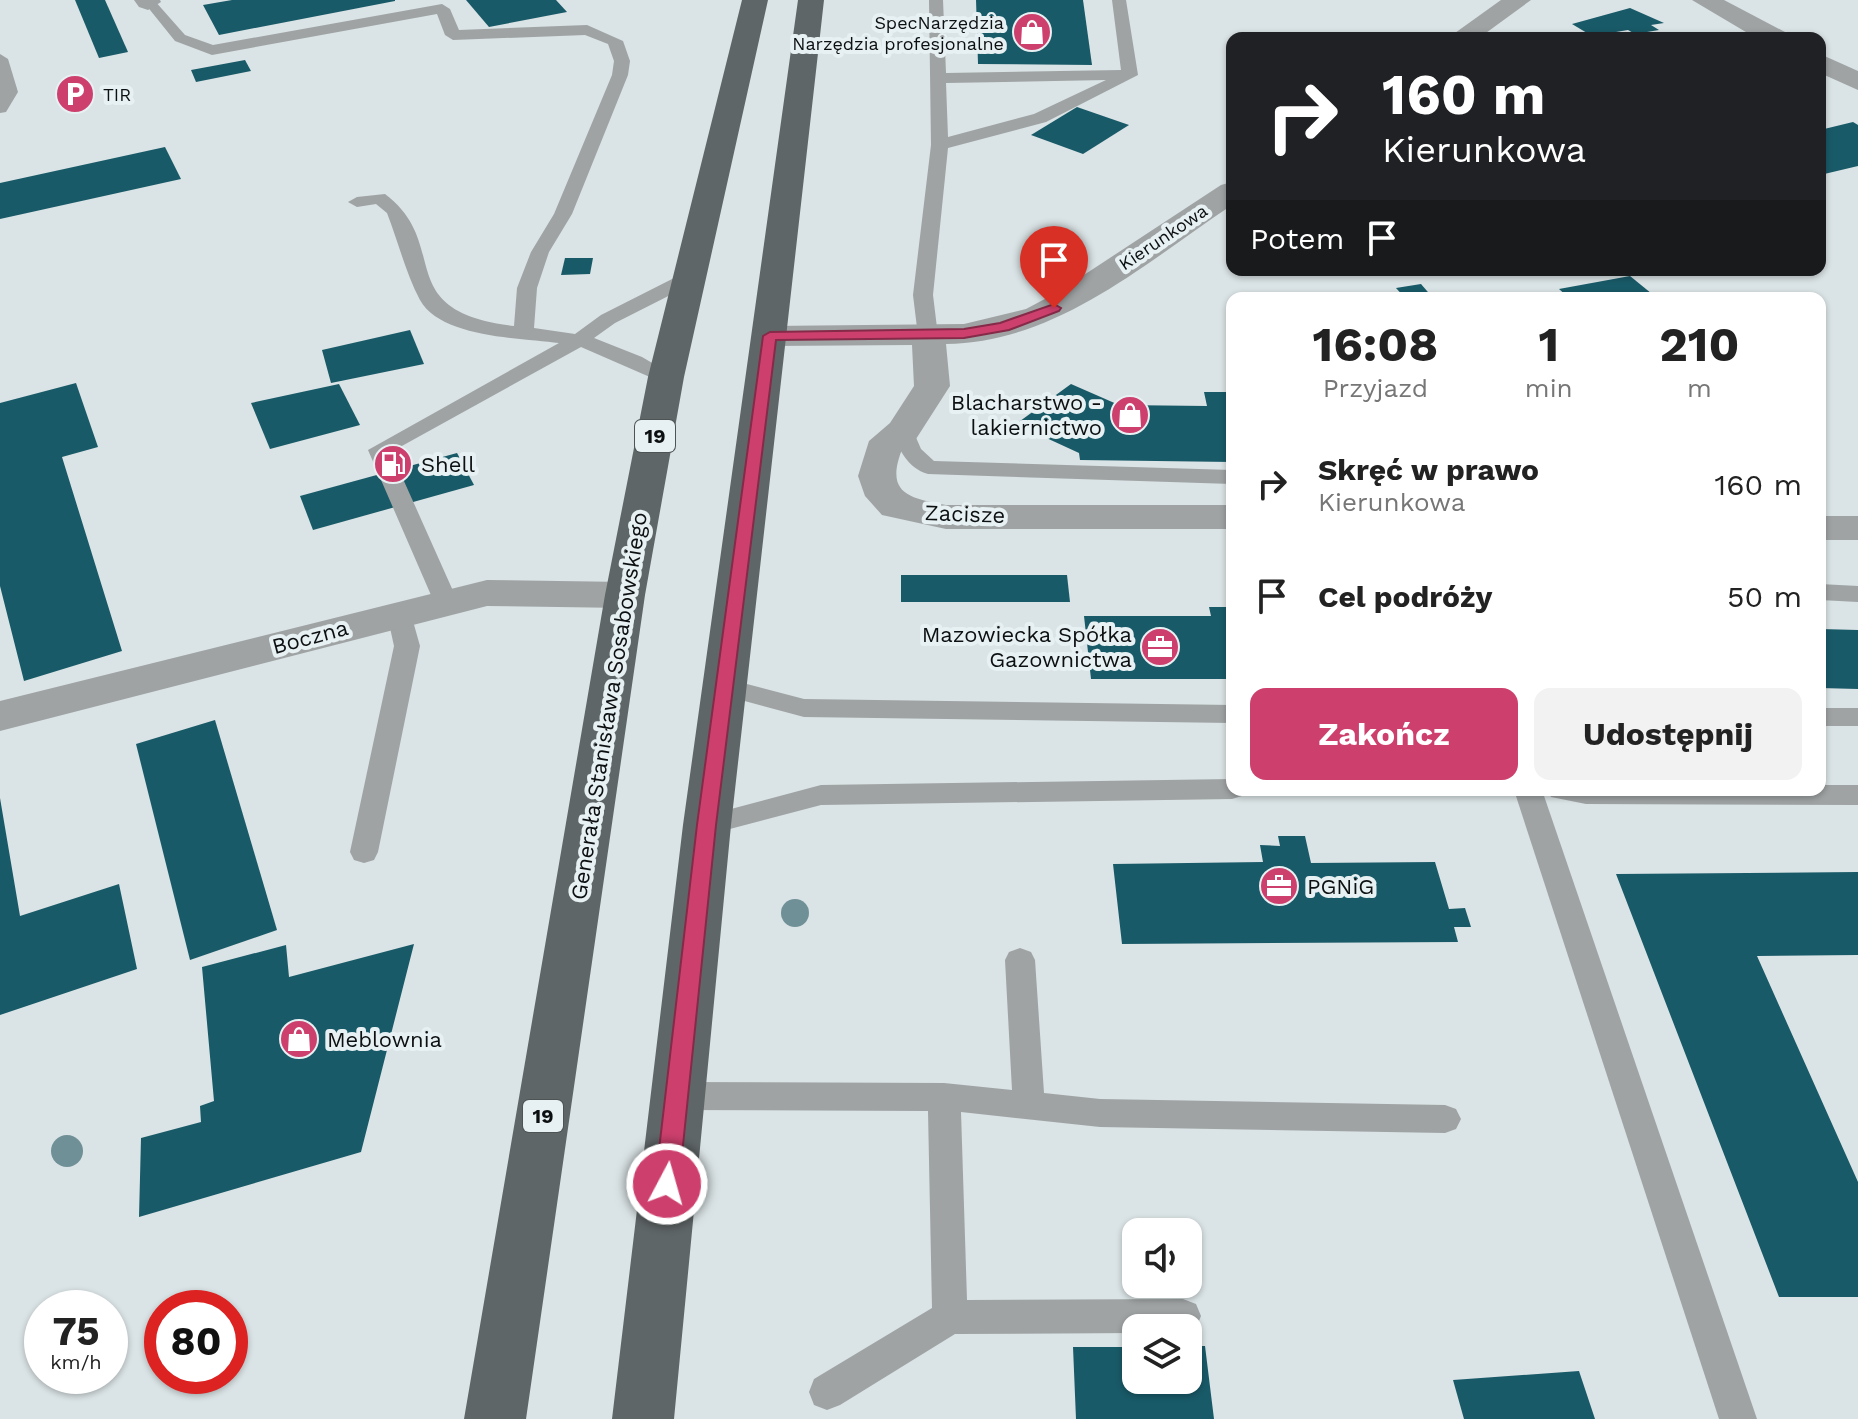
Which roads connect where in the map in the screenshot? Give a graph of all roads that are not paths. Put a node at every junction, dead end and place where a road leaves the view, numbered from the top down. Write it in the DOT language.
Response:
graph roads {
  1 [pos="755,0"];
  2 [pos="811,0"];
  3 [pos="834,0"];
  4 [pos="936,0"];
  5 [pos="1119,0"];
  6 [pos="1518,0"];
  7 [pos="1705,0"];
  8 [pos="147,1"];
  9 [pos="1470,32"];
  10 [pos="1765,32"];
  11 [pos="803,47"];
  12 [pos="0,59"];
  13 [pos="1826,65"];
  14 [pos="1130,75"];
  15 [pos="937,78"];
  16 [pos="1858,82"];
  17 [pos="0,108"];
  18 [pos="758,144"];
  19 [pos="940,145"];
  20 [pos="1226,195"];
  21 [pos="357,202"];
  22 [pos="689,278"];
  23 [pos="524,332"];
  24 [pos="770,336"];
  25 [pos="928,336"];
  26 [pos="579,340"];
  27 [pos="666,377"];
  28 [pos="903,431"];
  29 [pos="1226,477"];
  30 [pos="1226,517"];
  31 [pos="1826,528"];
  32 [pos="1858,528"];
  33 [pos="1826,592"];
  34 [pos="1858,594"];
  35 [pos="625,595"];
  36 [pos="446,602"];
  37 [pos="399,614"];
  38 [pos="724,687"];
  39 [pos="1226,714"];
  40 [pos="0,716"];
  41 [pos="1826,717"];
  42 [pos="1858,717"];
  43 [pos="1226,789"];
  44 [pos="1826,795"];
  45 [pos="1858,795"];
  46 [pos="1530,796"];
  47 [pos="707,825"];
  48 [pos="364,852"];
  49 [pos="1020,960"];
  50 [pos="676,1096"];
  51 [pos="944,1097"];
  52 [pos="1029,1106"];
  53 [pos="1445,1119"];
  54 [pos="1122,1316"];
  55 [pos="950,1317"];
  56 [pos="827,1392"];
  57 [pos="495,1419"];
  58 [pos="643,1419"];
  59 [pos="1738,1419"];
  1 -- 18 [label="highway, Generała Stanisława Sosabowskiego / 19"];
  2 -- 11 [label="highway, Generała Stanisława Sosabowskiego"];
  3 -- 11 [label="highway"];
  4 -- 15 [label="lane"];
  5 -- 14 [label="lane"];
  6 -- 9 [label="street"];
  7 -- 10 [label="street"];
  8 -- 23 [label="lane"];
  11 -- 18 [label="highway, Generała Stanisława Sosabowskiego / 19"];
  12 -- 17 [label="lane"];
  13 -- 16 [label="street"];
  14 -- 15 [label="lane"];
  14 -- 19 [label="lane"];
  15 -- 19 [label="lane"];
  18 -- 22 [label="highway, Generała Stanisława Sosabowskiego / 19"];
  18 -- 24 [label="highway, Generała Stanisława Sosabowskiego / 19"];
  19 -- 25 [label="lane"];
  20 -- 25 [label="street, Kierunkowa"];
  21 -- 23 [label="lane"];
  22 -- 26 [label="lane"];
  22 -- 27 [label="highway, Generała Stanisława Sosabowskiego / 19"];
  23 -- 26 [label="lane"];
  24 -- 25 [label="street, Kierunkowa"];
  24 -- 38 [label="highway, Generała Stanisława Sosabowskiego / 19"];
  25 -- 28 [label="street, Zacisze"];
  26 -- 27 [label="lane"];
  26 -- 36 [label="lane"];
  27 -- 35 [label="highway, Generała Stanisława Sosabowskiego / 19"];
  28 -- 29 [label="lane"];
  28 -- 30 [label="street, Zacisze"];
  31 -- 32 [label="street"];
  33 -- 34 [label="lane"];
  35 -- 36 [label="street, Boczna"];
  35 -- 57 [label="highway, Generała Stanisława Sosabowskiego / 19"];
  36 -- 37 [label="street, Boczna"];
  37 -- 40 [label="street, Boczna"];
  37 -- 48 [label="lane"];
  38 -- 39 [label="lane"];
  38 -- 47 [label="highway, Generała Stanisława Sosabowskiego / 19"];
  41 -- 42 [label="lane"];
  43 -- 47 [label="lane"];
  44 -- 45 [label="lane"];
  46 -- 59 [label="lane"];
  47 -- 50 [label="highway, Generała Stanisława Sosabowskiego / 19"];
  49 -- 52 [label="lane"];
  50 -- 51 [label="lane"];
  50 -- 58 [label="highway, Generała Stanisława Sosabowskiego / 19"];
  51 -- 52 [label="lane"];
  51 -- 55 [label="lane"];
  52 -- 53 [label="lane"];
  54 -- 55 [label="lane"];
  55 -- 56 [label="lane"];
}
